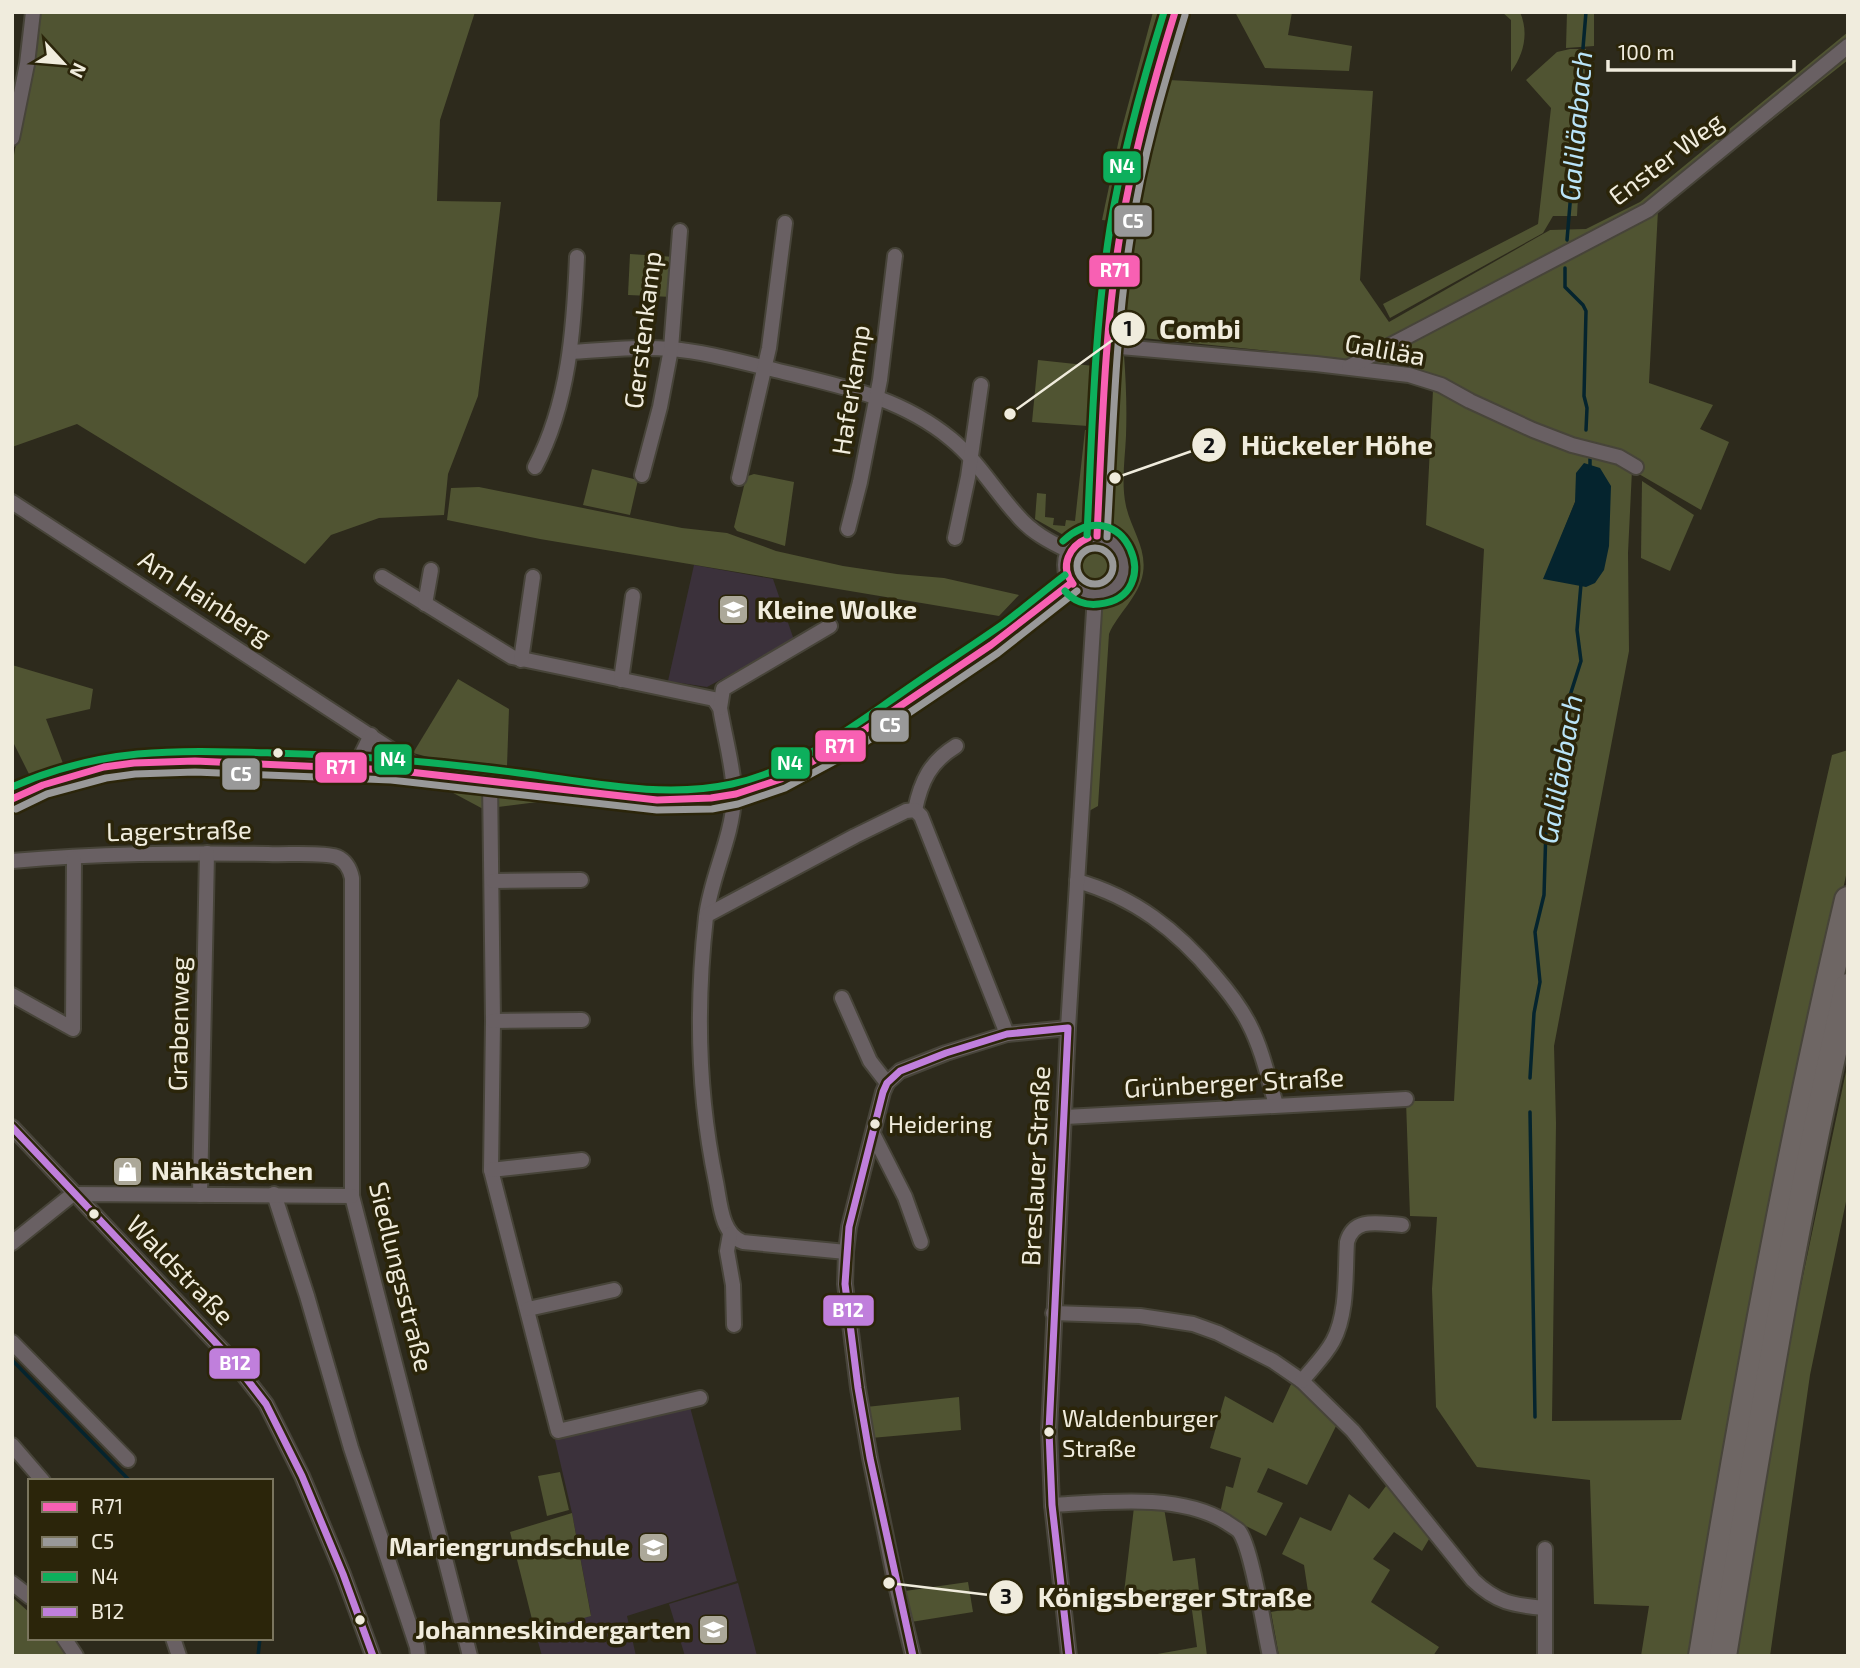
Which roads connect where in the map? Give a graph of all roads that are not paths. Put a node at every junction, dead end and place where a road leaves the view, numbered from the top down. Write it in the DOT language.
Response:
graph roads {
  1 [pos="33,12"];
  2 [pos="1175,12"];
  3 [pos="1848,46"];
  4 [pos="12,138"];
  5 [pos="785,223"];
  6 [pos="680,231"];
  7 [pos="576,257"];
  8 [pos="895,257"];
  9 [pos="1109,346"];
  10 [pos="671,349"];
  11 [pos="570,352"];
  12 [pos="1349,367"];
  13 [pos="764,368"];
  14 [pos="981,385"];
  15 [pos="877,396"];
  16 [pos="971,457"];
  17 [pos="535,467"];
  18 [pos="1636,467"];
  19 [pos="642,475"];
  20 [pos="739,478"];
  21 [pos="12,502"];
  22 [pos="848,529"];
  23 [pos="1097,536"];
  24 [pos="955,538"];
  25 [pos="1069,551"];
  26 [pos="431,570"];
  27 [pos="382,577"];
  28 [pos="534,577"];
  29 [pos="1071,583"];
  30 [pos="1095,595"];
  31 [pos="632,596"];
  32 [pos="425,604"];
  33 [pos="830,626"];
  34 [pos="521,660"];
  35 [pos="621,680"];
  36 [pos="720,708"];
  37 [pos="371,735"];
  38 [pos="956,746"];
  39 [pos="356,766"];
  40 [pos="425,772"];
  41 [pos="490,780"];
  42 [pos="734,794"];
  43 [pos="12,799"];
  44 [pos="915,810"];
  45 [pos="207,853"];
  46 [pos="74,858"];
  47 [pos="12,862"];
  48 [pos="344,862"];
  49 [pos="581,880"];
  50 [pos="493,881"];
  51 [pos="1077,881"];
  52 [pos="1848,900"];
  53 [pos="707,915"];
  54 [pos="1848,987"];
  55 [pos="12,995"];
  56 [pos="842,998"];
  57 [pos="582,1020"];
  58 [pos="493,1021"];
  59 [pos="1068,1028"];
  60 [pos="1007,1034"];
  61 [pos="887,1083"];
  62 [pos="1406,1099"];
  63 [pos="1276,1105"];
  64 [pos="1065,1117"];
  65 [pos="12,1127"];
  66 [pos="873,1134"];
  67 [pos="582,1160"];
  68 [pos="491,1170"];
  69 [pos="74,1194"];
  70 [pos="274,1194"];
  71 [pos="200,1195"];
  72 [pos="352,1196"];
  73 [pos="1402,1225"];
  74 [pos="730,1234"];
  75 [pos="921,1242"];
  76 [pos="12,1243"];
  77 [pos="846,1252"];
  78 [pos="614,1290"];
  79 [pos="528,1309"];
  80 [pos="1053,1313"];
  81 [pos="734,1325"];
  82 [pos="12,1342"];
  83 [pos="1302,1381"];
  84 [pos="700,1398"];
  85 [pos="12,1445"];
  86 [pos="128,1460"];
  87 [pos="41,1479"];
  88 [pos="1052,1504"];
  89 [pos="1545,1549"];
  90 [pos="12,1583"];
  91 [pos="28,1595"];
  92 [pos="1544,1608"];
  93 [pos="65,1640"];
  94 [pos="418,1654"];
  95 [pos="76,1656"];
  96 [pos="373,1656"];
  97 [pos="470,1656"];
  98 [pos="913,1656"];
  99 [pos="1069,1656"];
  100 [pos="1270,1656"];
  101 [pos="1545,1656"];
  102 [pos="1702,1656"];
  103 [pos="1723,1656"];
  1 -- 4 [label="street"];
  2 -- 9 [label="street"];
  3 -- 12 [label="street, Enster Weg"];
  5 -- 13 [label="street"];
  6 -- 10 [label="street, Gerstenkamp"];
  7 -- 11 [label="street"];
  8 -- 15 [label="street, Haferkamp"];
  9 -- 12 [label="street, Galiläa"];
  9 -- 23 [label="street"];
  10 -- 11 [label="street"];
  10 -- 13 [label="street"];
  10 -- 19 [label="street, Gerstenkamp"];
  11 -- 17 [label="street"];
  12 -- 18 [label="street, Galiläa"];
  13 -- 15 [label="street"];
  13 -- 20 [label="street"];
  14 -- 16 [label="street"];
  15 -- 16 [label="street"];
  15 -- 22 [label="street, Haferkamp"];
  16 -- 24 [label="street"];
  16 -- 25 [label="street"];
  21 -- 37 [label="street, Am Hainberg"];
  23 -- 25 [label="street"];
  23 -- 30 [label="street"];
  25 -- 29 [label="street"];
  26 -- 32 [label="street"];
  27 -- 32 [label="street"];
  28 -- 34 [label="street"];
  29 -- 30 [label="street"];
  29 -- 42 [label="street"];
  30 -- 51 [label="street, Breslauer Straße"];
  31 -- 35 [label="street"];
  32 -- 34 [label="street"];
  33 -- 36 [label="street"];
  34 -- 35 [label="street"];
  35 -- 36 [label="street"];
  36 -- 42 [label="street"];
  37 -- 39 [label="street"];
  37 -- 40 [label="street, Am Hainberg"];
  38 -- 44 [label="street"];
  39 -- 40 [label="street"];
  39 -- 43 [label="street"];
  40 -- 41 [label="street"];
  41 -- 42 [label="street"];
  41 -- 50 [label="street"];
  42 -- 53 [label="street"];
  44 -- 53 [label="street"];
  44 -- 60 [label="street"];
  45 -- 46 [label="street, Lagerstraße"];
  45 -- 48 [label="street, Lagerstraße"];
  45 -- 71 [label="street, Grabenweg"];
  46 -- 47 [label="street, Lagerstraße"];
  46 -- 55 [label="street"];
  48 -- 72 [label="street, Siedlungsstraße"];
  49 -- 50 [label="street"];
  50 -- 58 [label="street"];
  51 -- 59 [label="street, Breslauer Straße"];
  51 -- 63 [label="street"];
  52 -- 102 [label="highway"];
  53 -- 74 [label="street"];
  54 -- 103 [label="highway"];
  56 -- 61 [label="street"];
  57 -- 58 [label="street"];
  58 -- 68 [label="street"];
  59 -- 60 [label="street"];
  59 -- 64 [label="street, Breslauer Straße"];
  60 -- 61 [label="street"];
  61 -- 66 [label="street"];
  62 -- 63 [label="street, Grünberger Straße"];
  63 -- 64 [label="street, Grünberger Straße"];
  64 -- 80 [label="street, Breslauer Straße"];
  65 -- 69 [label="street, Waldstraße"];
  66 -- 75 [label="street"];
  66 -- 77 [label="street"];
  67 -- 68 [label="street"];
  68 -- 79 [label="street"];
  69 -- 71 [label="street"];
  69 -- 76 [label="street"];
  69 -- 96 [label="street, Waldstraße"];
  70 -- 71 [label="street"];
  70 -- 72 [label="street"];
  70 -- 94 [label="street"];
  72 -- 97 [label="street, Siedlungsstraße"];
  73 -- 83 [label="street"];
  74 -- 77 [label="street"];
  74 -- 81 [label="street"];
  77 -- 98 [label="street"];
  78 -- 79 [label="street"];
  79 -- 84 [label="street"];
  80 -- 83 [label="street"];
  80 -- 88 [label="street, Breslauer Straße"];
  82 -- 86 [label="street"];
  83 -- 92 [label="street"];
  85 -- 87 [label="street"];
  88 -- 99 [label="street, Breslauer Straße"];
  88 -- 100 [label="street"];
  89 -- 92 [label="street"];
  90 -- 91 [label="street"];
  92 -- 101 [label="street"];
  93 -- 95 [label="street"];
}
